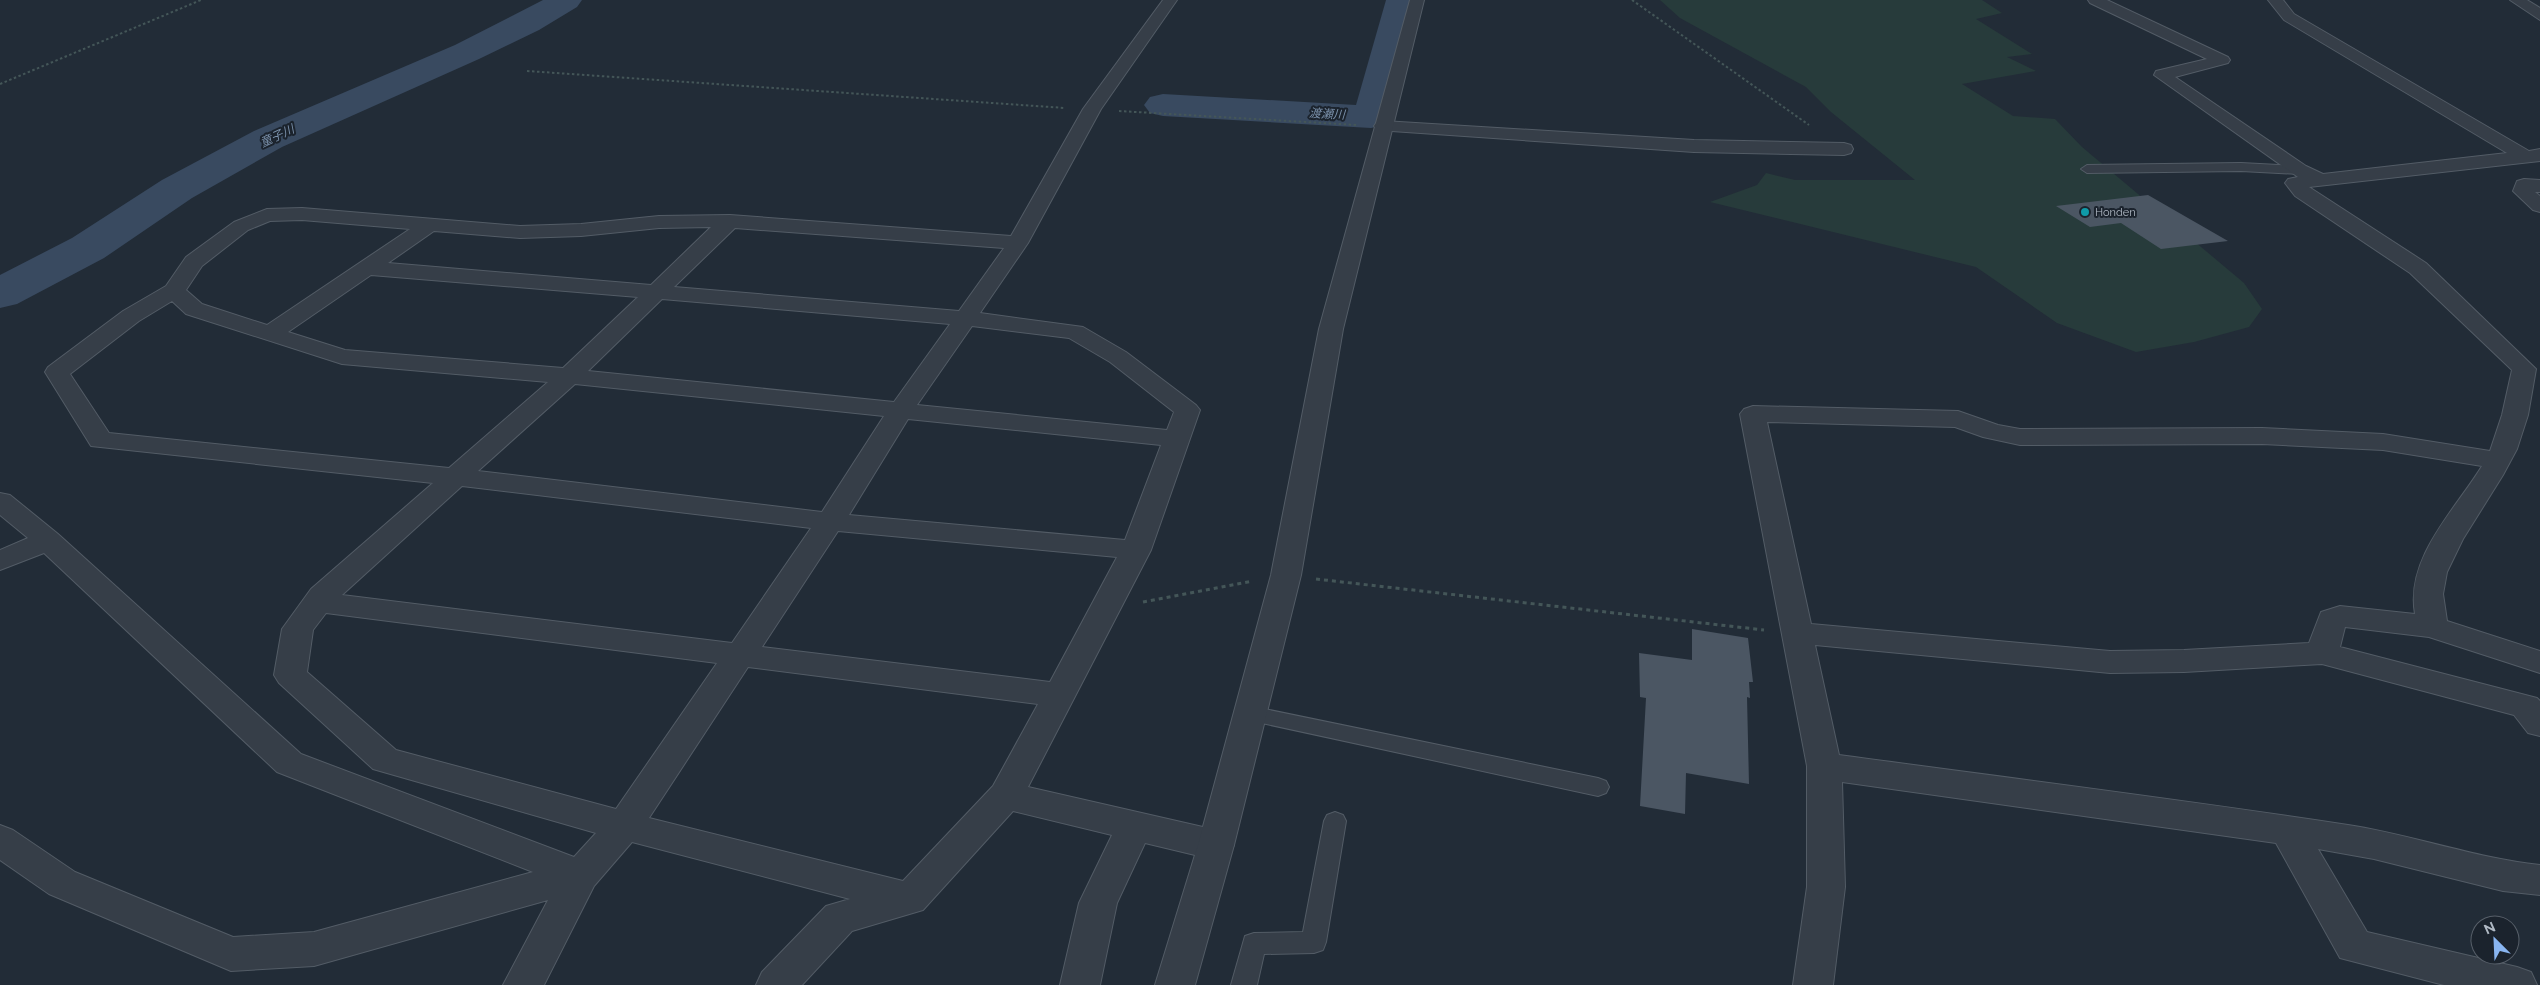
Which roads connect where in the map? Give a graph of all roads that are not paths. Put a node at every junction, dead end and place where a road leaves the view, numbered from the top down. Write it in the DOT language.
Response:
graph roads {
  1 [pos="1170,0"];
  2 [pos="1418,0"];
  3 [pos="2095,0"];
  4 [pos="2275,0"];
  5 [pos="2517,0"];
  6 [pos="2540,15"];
  7 [pos="1383,126"];
  8 [pos="1844,149"];
  9 [pos="2533,156"];
  10 [pos="2087,169"];
  11 [pos="2309,175"];
  12 [pos="2540,186"];
  13 [pos="2540,206"];
  14 [pos="730,221"];
  15 [pos="431,224"];
  16 [pos="1018,243"];
  17 [pos="370,268"];
  18 [pos="657,290"];
  19 [pos="174,291"];
  20 [pos="964,318"];
  21 [pos="269,334"];
  22 [pos="569,376"];
  23 [pos="902,410"];
  24 [pos="1176,439"];
  25 [pos="2498,460"];
  26 [pos="458,477"];
  27 [pos="0,501"];
  28 [pos="830,522"];
  29 [pos="48,540"];
  30 [pos="1136,550"];
  31 [pos="0,561"];
  32 [pos="318,602"];
  33 [pos="2432,627"];
  34 [pos="1797,633"];
  35 [pos="2322,653"];
  36 [pos="739,656"];
  37 [pos="2540,662"];
  38 [pos="1060,695"];
  39 [pos="1250,714"];
  40 [pos="2540,724"];
  41 [pos="1824,766"];
  42 [pos="1598,787"];
  43 [pos="1006,796"];
  44 [pos="1335,821"];
  45 [pos="624,826"];
  46 [pos="1134,826"];
  47 [pos="2287,830"];
  48 [pos="0,840"];
  49 [pos="1216,845"];
  50 [pos="581,874"];
  51 [pos="2540,880"];
  52 [pos="910,899"];
  53 [pos="523,985"];
  54 [pos="776,985"];
  55 [pos="1080,985"];
  56 [pos="1175,985"];
  57 [pos="1244,985"];
  58 [pos="1814,985"];
  59 [pos="2517,985"];
  1 -- 16 [label="street"];
  2 -- 7 [label="street"];
  3 -- 11 [label="street"];
  4 -- 9 [label="street"];
  5 -- 6 [label="street"];
  7 -- 8 [label="street"];
  7 -- 39 [label="street"];
  9 -- 11 [label="street"];
  10 -- 11 [label="lane"];
  11 -- 25 [label="street"];
  12 -- 13 [label="street"];
  14 -- 15 [label="street"];
  14 -- 16 [label="street"];
  14 -- 18 [label="street"];
  15 -- 17 [label="street"];
  15 -- 19 [label="street"];
  16 -- 20 [label="street"];
  17 -- 18 [label="street"];
  17 -- 21 [label="street"];
  18 -- 20 [label="street"];
  18 -- 22 [label="street"];
  19 -- 21 [label="street"];
  19 -- 26 [label="street"];
  20 -- 23 [label="street"];
  20 -- 24 [label="street"];
  21 -- 22 [label="street"];
  22 -- 23 [label="street"];
  22 -- 26 [label="street"];
  23 -- 24 [label="street"];
  23 -- 28 [label="street"];
  24 -- 30 [label="street"];
  25 -- 33 [label="street"];
  25 -- 34 [label="street"];
  26 -- 28 [label="street"];
  26 -- 32 [label="street"];
  27 -- 29 [label="street"];
  28 -- 30 [label="street"];
  28 -- 36 [label="street"];
  29 -- 31 [label="street"];
  29 -- 50 [label="street"];
  30 -- 38 [label="street"];
  32 -- 36 [label="street"];
  32 -- 45 [label="street"];
  33 -- 35 [label="street"];
  33 -- 37 [label="street"];
  34 -- 35 [label="street"];
  34 -- 41 [label="street"];
  35 -- 40 [label="street"];
  36 -- 38 [label="street"];
  36 -- 45 [label="street"];
  38 -- 43 [label="street"];
  39 -- 42 [label="lane"];
  39 -- 49 [label="street"];
  41 -- 47 [label="street"];
  41 -- 58 [label="street"];
  43 -- 46 [label="street"];
  43 -- 52 [label="street"];
  44 -- 57 [label="lane"];
  45 -- 50 [label="street"];
  45 -- 52 [label="street"];
  46 -- 49 [label="street"];
  46 -- 55 [label="street"];
  47 -- 51 [label="street"];
  47 -- 59 [label="street"];
  48 -- 50 [label="street"];
  49 -- 56 [label="street"];
  50 -- 53 [label="street"];
  52 -- 54 [label="street"];
}
